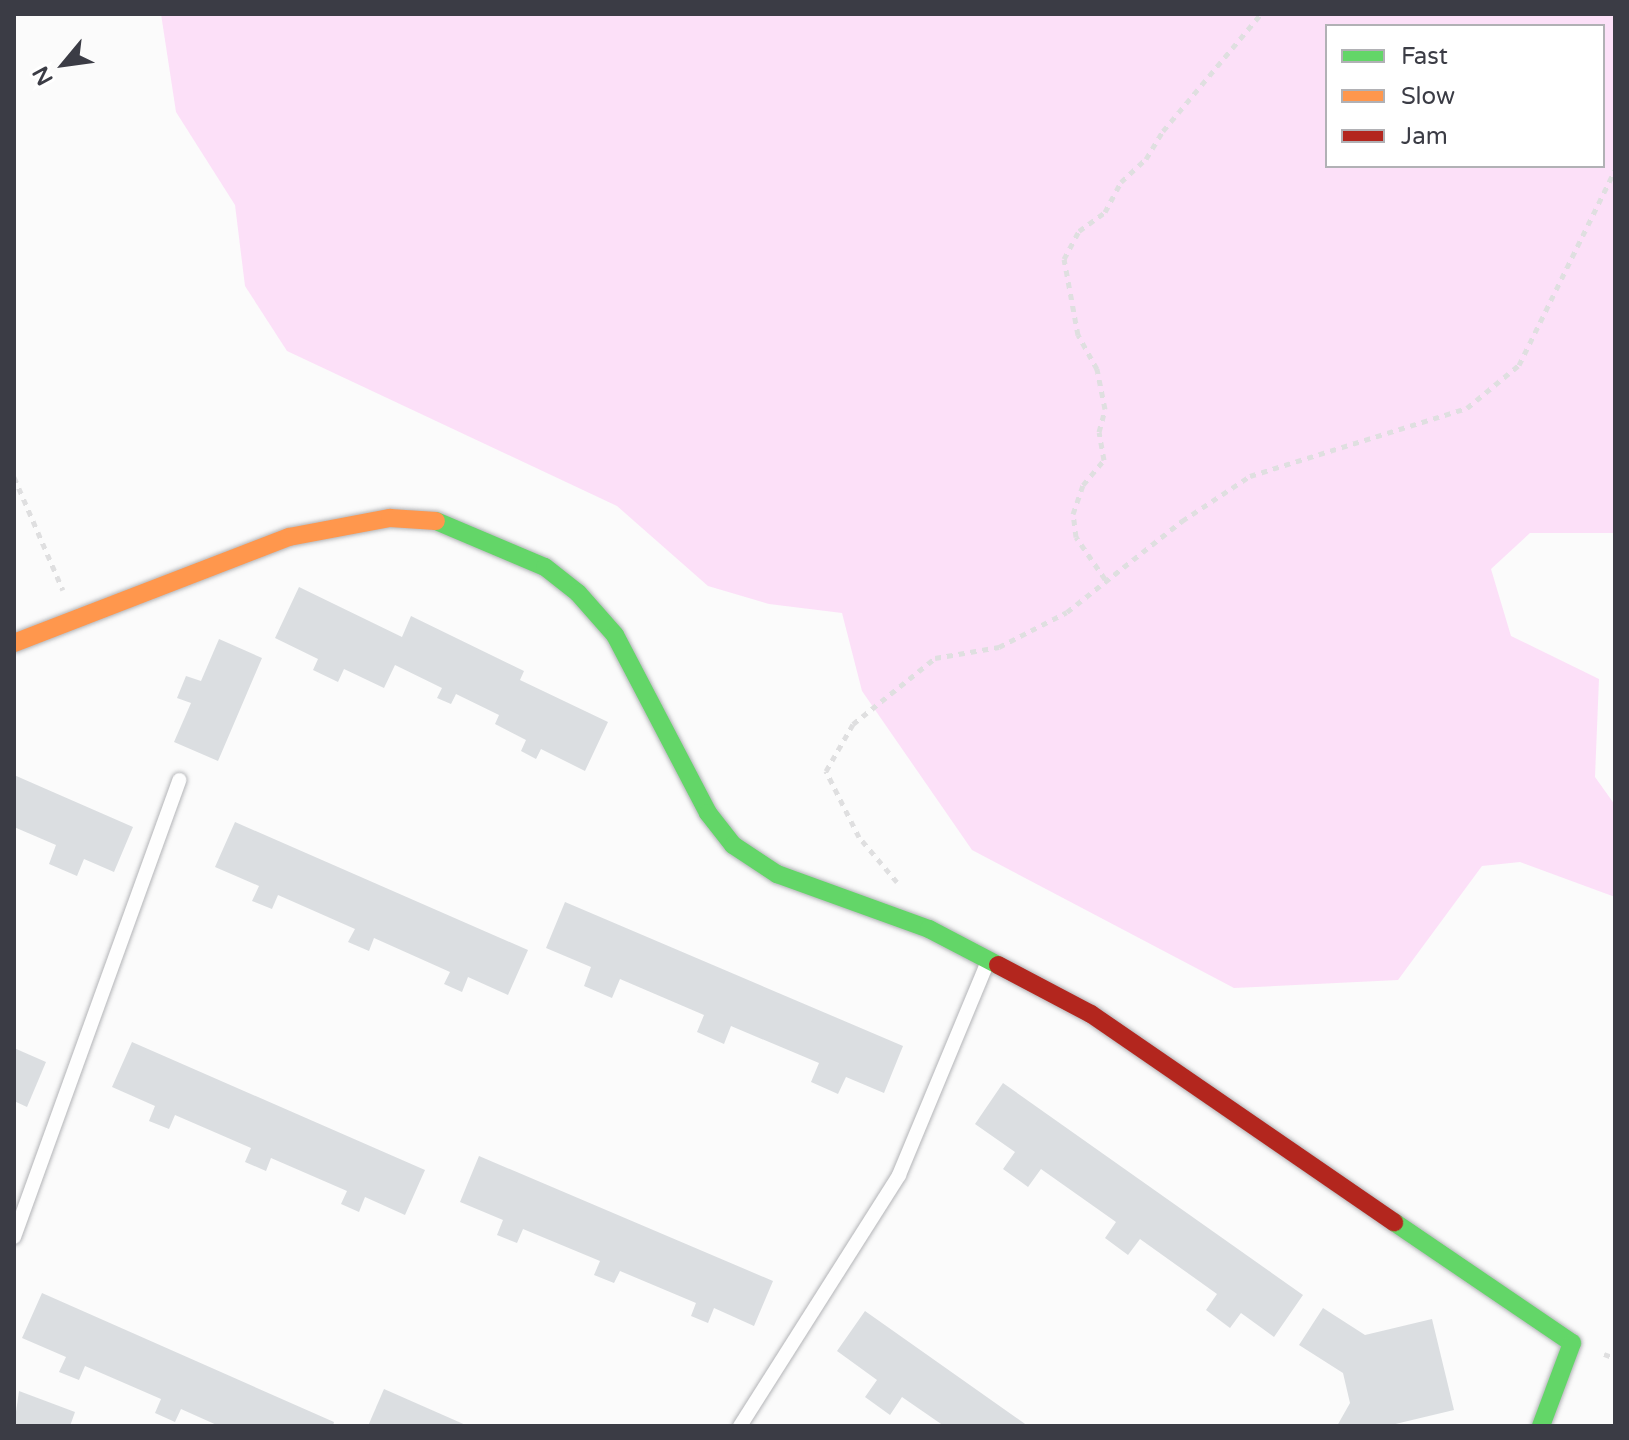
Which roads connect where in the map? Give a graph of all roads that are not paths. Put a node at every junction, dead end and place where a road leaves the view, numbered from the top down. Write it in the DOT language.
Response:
graph roads {
  1 [pos="14,643"];
  2 [pos="179,780"];
  3 [pos="989,960"];
  4 [pos="14,1237"];
  5 [pos="740,1426"];
  6 [pos="1541,1426"];
  1 -- 3 [label="street"];
  2 -- 4 [label="lane"];
  3 -- 5 [label="lane"];
  3 -- 6 [label="street"];
}
